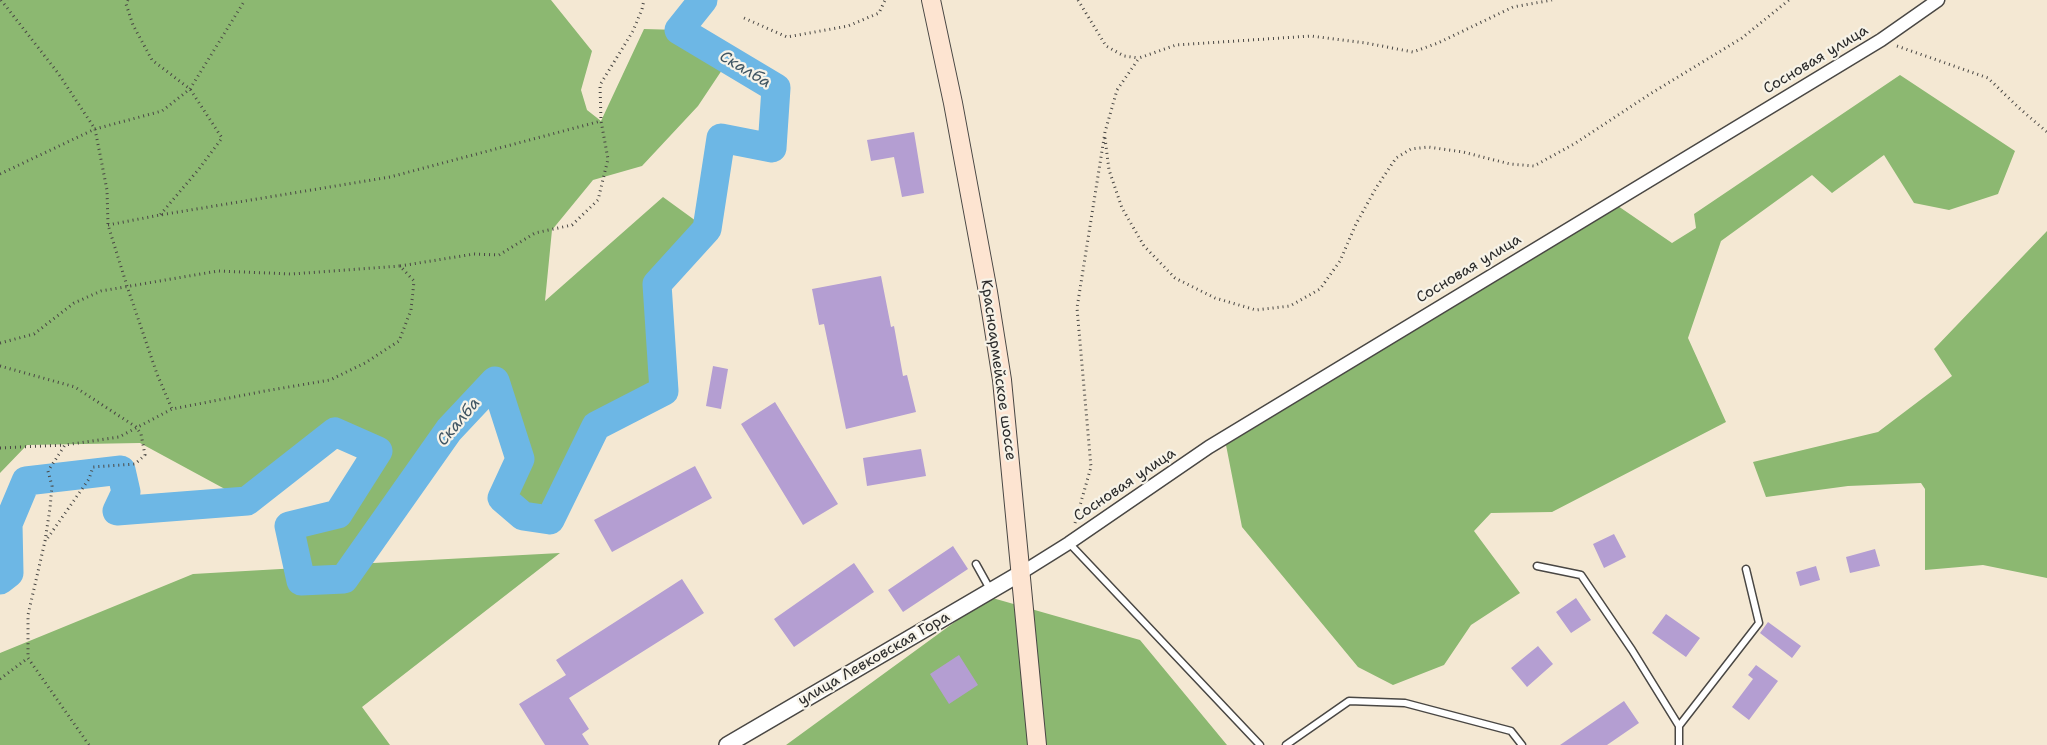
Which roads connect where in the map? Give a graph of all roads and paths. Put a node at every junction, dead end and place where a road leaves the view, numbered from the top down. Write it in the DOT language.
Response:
graph roads {
  1 [pos="1,0"];
  2 [pos="128,0"];
  3 [pos="245,0"];
  4 [pos="644,0"];
  5 [pos="885,0"];
  6 [pos="931,0"];
  7 [pos="1078,0"];
  8 [pos="1552,0"];
  9 [pos="1789,0"];
  10 [pos="1938,0"];
  11 [pos="744,18"];
  12 [pos="1880,40"];
  13 [pos="1139,58"];
  14 [pos="190,89"];
  15 [pos="601,122"];
  16 [pos="95,129"];
  17 [pos="1105,132"];
  18 [pos="2047,132"];
  19 [pos="0,174"];
  20 [pos="160,215"];
  21 [pos="108,225"];
  22 [pos="400,266"];
  23 [pos="126,286"];
  24 [pos="0,343"];
  25 [pos="0,366"];
  26 [pos="172,409"];
  27 [pos="136,427"];
  28 [pos="65,444"];
  29 [pos="0,448"];
  30 [pos="46,541"];
  31 [pos="1069,543"];
  32 [pos="976,564"];
  33 [pos="1537,566"];
  34 [pos="1746,569"];
  35 [pos="1021,573"];
  36 [pos="991,591"];
  37 [pos="28,658"];
  38 [pos="0,679"];
  39 [pos="1679,726"];
  40 [pos="90,745"];
  41 [pos="727,745"];
  42 [pos="1038,745"];
  43 [pos="1260,745"];
  44 [pos="1286,745"];
  45 [pos="1522,745"];
  46 [pos="1679,745"];
  1 -- 16 [label="path"];
  2 -- 14 [label="path"];
  3 -- 14 [label="path"];
  4 -- 15 [label="path"];
  5 -- 11 [label="path"];
  6 -- 35 [label="main road, Красноармейское шоссе"];
  7 -- 13 [label="path"];
  8 -- 13 [label="path"];
  9 -- 17 [label="path"];
  10 -- 12 [label="street, Сосновая улица"];
  12 -- 18 [label="path"];
  12 -- 31 [label="street, Сосновая улица"];
  13 -- 17 [label="path"];
  14 -- 16 [label="path"];
  14 -- 20 [label="path"];
  15 -- 20 [label="path"];
  15 -- 22 [label="path"];
  16 -- 19 [label="path"];
  16 -- 21 [label="path"];
  17 -- 31 [label="path"];
  20 -- 21 [label="path"];
  21 -- 23 [label="path"];
  22 -- 23 [label="path"];
  22 -- 26 [label="path"];
  23 -- 24 [label="path"];
  23 -- 26 [label="path"];
  25 -- 27 [label="path"];
  26 -- 27 [label="path"];
  27 -- 28 [label="path"];
  27 -- 30 [label="path"];
  28 -- 29 [label="path"];
  28 -- 30 [label="path"];
  30 -- 37 [label="path"];
  31 -- 35 [label="street, Сосновая улица"];
  31 -- 43 [label="lane"];
  32 -- 36 [label="lane"];
  33 -- 39 [label="lane"];
  34 -- 39 [label="lane"];
  35 -- 36 [label="street, улица Левковская Гора"];
  35 -- 42 [label="main road, Красноармейское шоссе"];
  36 -- 41 [label="street, улица Левковская Гора"];
  37 -- 38 [label="path"];
  37 -- 40 [label="path"];
  39 -- 46 [label="lane"];
  44 -- 45 [label="lane"];
}
